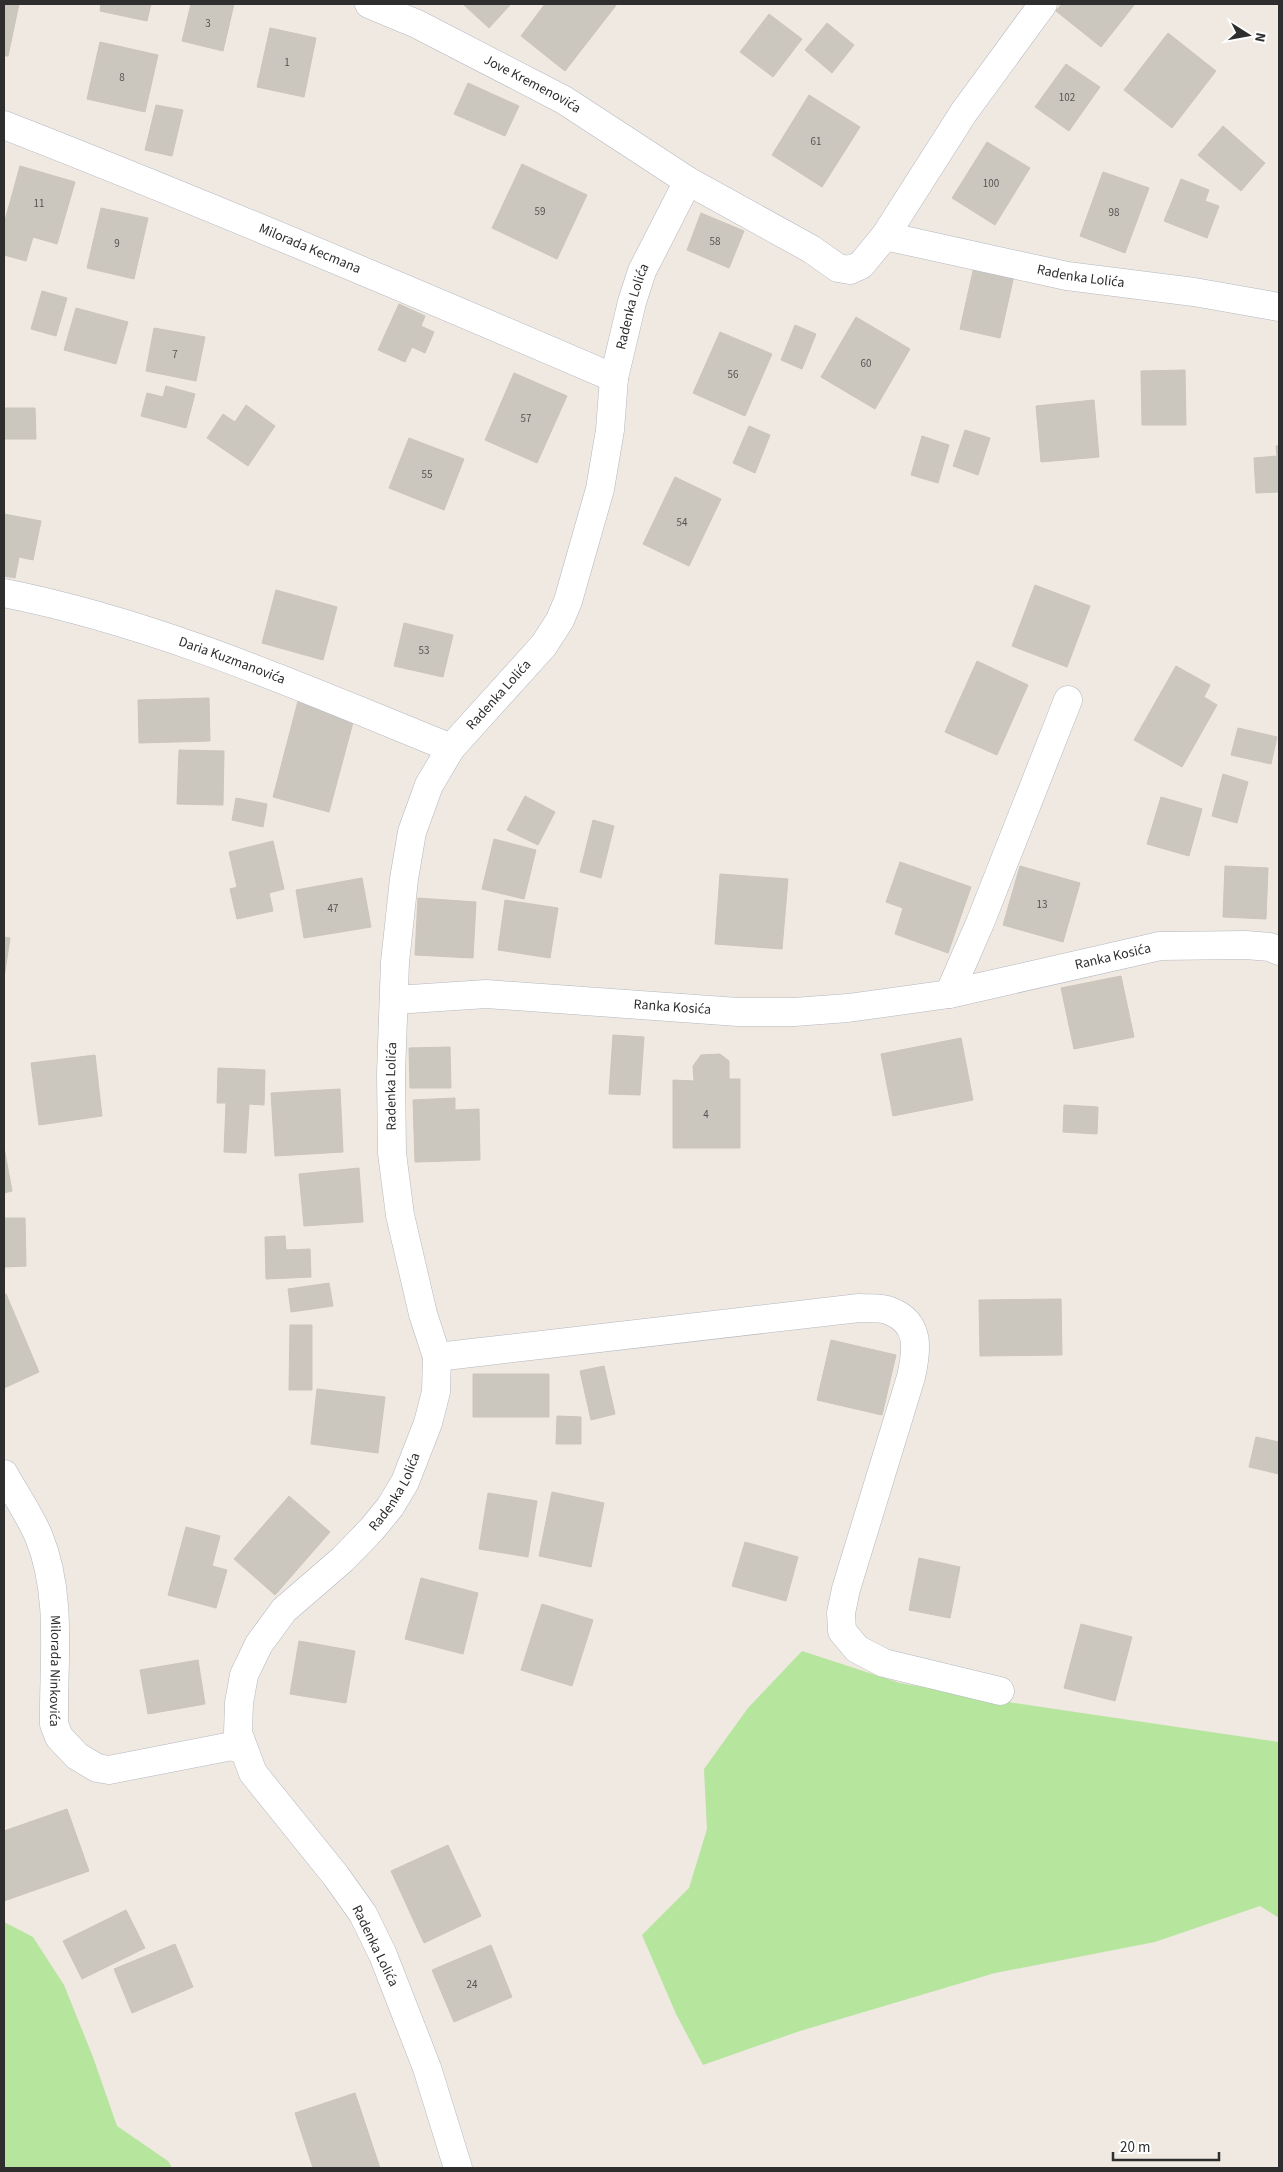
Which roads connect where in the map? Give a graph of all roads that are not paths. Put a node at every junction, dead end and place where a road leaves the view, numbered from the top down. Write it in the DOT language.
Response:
graph roads {
  1 [pos="369,4"];
  2 [pos="1043,4"];
  3 [pos="4,125"];
  4 [pos="688,181"];
  5 [pos="885,236"];
  6 [pos="1279,307"];
  7 [pos="614,378"];
  8 [pos="4,593"];
  9 [pos="1068,700"];
  10 [pos="451,748"];
  11 [pos="1279,951"];
  12 [pos="949,994"];
  13 [pos="395,1000"];
  14 [pos="437,1357"];
  15 [pos="4,1474"];
  16 [pos="1000,1691"];
  17 [pos="243,1750"];
  18 [pos="458,2168"];
  1 -- 4 [label="street, Jove Kremenovića"];
  2 -- 5 [label="street"];
  3 -- 7 [label="street, Milorada Kecmana"];
  4 -- 5 [label="street"];
  4 -- 7 [label="street, Radenka Lolića"];
  5 -- 6 [label="street, Radenka Lolića"];
  7 -- 10 [label="street, Radenka Lolića"];
  8 -- 10 [label="street, Daria Kuzmanovića"];
  9 -- 12 [label="street"];
  10 -- 13 [label="street, Radenka Lolića"];
  11 -- 12 [label="street, Ranka Kosića"];
  12 -- 13 [label="street, Ranka Kosića"];
  13 -- 14 [label="street, Radenka Lolića"];
  14 -- 16 [label="street"];
  14 -- 17 [label="street, Radenka Lolića"];
  15 -- 17 [label="street, Milorada Ninkovića"];
  17 -- 18 [label="street, Radenka Lolića"];
}
